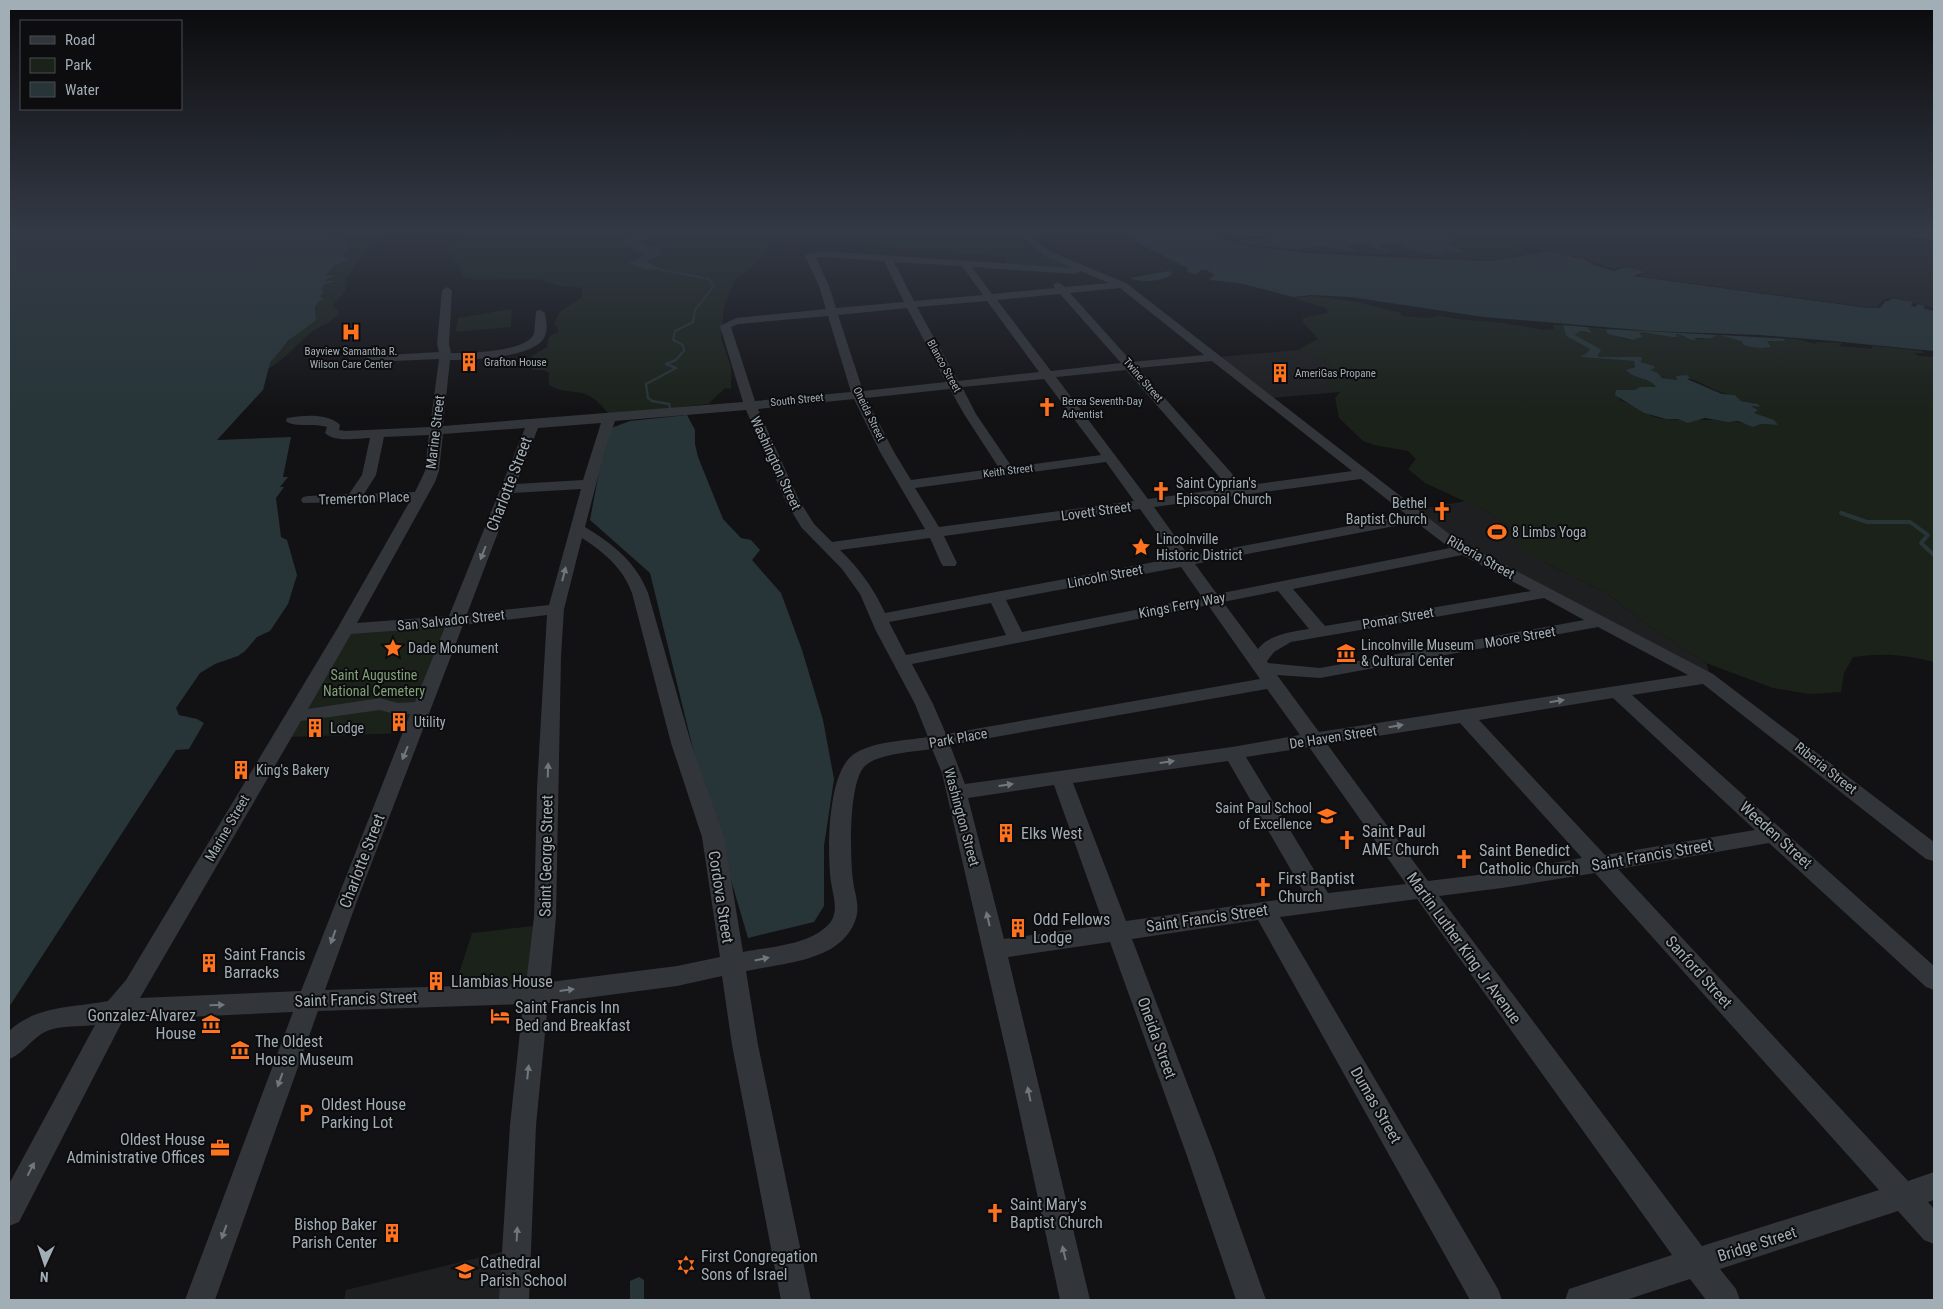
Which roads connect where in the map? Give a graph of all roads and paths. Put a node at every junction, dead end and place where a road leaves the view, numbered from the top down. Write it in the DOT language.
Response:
graph roads {
  1 [pos="447,290"];
  2 [pos="825,290"];
  3 [pos="903,290"];
  4 [pos="983,290"];
  5 [pos="1072,290"];
  6 [pos="1128,290"];
  7 [pos="1063,291"];
  8 [pos="989,298"];
  9 [pos="910,305"];
  10 [pos="831,312"];
  11 [pos="540,313"];
  12 [pos="445,356"];
  13 [pos="1213,357"];
  14 [pos="370,359"];
  15 [pos="1130,366"];
  16 [pos="1047,374"];
  17 [pos="955,385"];
  18 [pos="858,394"];
  19 [pos="750,405"];
  20 [pos="609,419"];
  21 [pos="292,421"];
  22 [pos="532,426"];
  23 [pos="437,430"];
  24 [pos="380,434"];
  25 [pos="1109,458"];
  26 [pos="1008,471"];
  27 [pos="1364,474"];
  28 [pos="589,484"];
  29 [pos="906,484"];
  30 [pos="507,490"];
  31 [pos="1239,491"];
  32 [pos="421,496"];
  33 [pos="354,498"];
  34 [pos="308,500"];
  35 [pos="1144,504"];
  36 [pos="1419,518"];
  37 [pos="576,528"];
  38 [pos="935,533"];
  39 [pos="828,547"];
  40 [pos="1463,550"];
  41 [pos="1185,561"];
  42 [pos="949,563"];
  43 [pos="1282,586"];
  44 [pos="1548,593"];
  45 [pos="996,596"];
  46 [pos="1213,599"];
  47 [pos="556,609"];
  48 [pos="879,619"];
  49 [pos="457,620"];
  50 [pos="1600,622"];
  51 [pos="345,629"];
  52 [pos="1320,632"];
  53 [pos="1016,638"];
  54 [pos="902,661"];
  55 [pos="1264,670"];
  56 [pos="1708,678"];
  57 [pos="1617,692"];
  58 [pos="422,708"];
  59 [pos="1464,715"];
  60 [pos="294,716"];
  61 [pos="1314,740"];
  62 [pos="939,741"];
  63 [pos="1237,753"];
  64 [pos="1061,777"];
  65 [pos="958,792"];
  66 [pos="1775,834"];
  67 [pos="1934,853"];
  68 [pos="1601,864"];
  69 [pos="1422,891"];
  70 [pos="1322,902"];
  71 [pos="1264,910"];
  72 [pos="1118,932"];
  73 [pos="802,950"];
  74 [pos="995,950"];
  75 [pos="732,965"];
  76 [pos="1934,980"];
  77 [pos="536,994"];
  78 [pos="309,1001"];
  79 [pos="116,1010"];
  80 [pos="9,1048"];
  81 [pos="1934,1186"];
  82 [pos="1903,1196"];
  83 [pos="9,1212"];
  84 [pos="1934,1230"];
  85 [pos="1696,1263"];
  86 [pos="200,1300"];
  87 [pos="514,1300"];
  88 [pos="796,1300"];
  89 [pos="1075,1300"];
  90 [pos="1251,1300"];
  91 [pos="1487,1300"];
  92 [pos="1580,1300"];
  93 [pos="1725,1300"];
  1 -- 12 [label="street, Marine Street"];
  2 -- 10 [label="street, Oneida Street"];
  3 -- 9 [label="street, Blanco Street"];
  4 -- 8 [label="street, Martin Luther King Jr Avenue"];
  5 -- 7 [label="street"];
  6 -- 13 [label="street, Riberia Street"];
  7 -- 8 [label="street"];
  7 -- 15 [label="street, Twine Street"];
  8 -- 9 [label="street"];
  8 -- 16 [label="street, Martin Luther King Jr Avenue"];
  9 -- 10 [label="street"];
  9 -- 17 [label="street, Blanco Street"];
  10 -- 18 [label="street, Oneida Street"];
  10 -- 19 [label="street, Washington Street"];
  11 -- 12 [label="street"];
  12 -- 14 [label="street"];
  12 -- 23 [label="street, Marine Street"];
  13 -- 15 [label="street, South Street"];
  13 -- 27 [label="street, Riberia Street"];
  15 -- 16 [label="street, South Street"];
  15 -- 31 [label="street, Twine Street"];
  16 -- 17 [label="street, South Street"];
  16 -- 25 [label="street, Martin Luther King Jr Avenue"];
  17 -- 18 [label="street, South Street"];
  17 -- 26 [label="street, Blanco Street"];
  18 -- 19 [label="street, South Street"];
  18 -- 29 [label="street, Oneida Street"];
  19 -- 20 [label="street, South Street"];
  19 -- 39 [label="street, Washington Street"];
  20 -- 22 [label="street, South Street"];
  20 -- 28 [label="street, Saint George Street"];
  21 -- 24 [label="street, South Street"];
  22 -- 23 [label="street, South Street"];
  22 -- 30 [label="street, Charlotte Street"];
  23 -- 24 [label="street, South Street"];
  23 -- 32 [label="street, Marine Street"];
  24 -- 33 [label="street"];
  25 -- 26 [label="street, Keith Street"];
  25 -- 35 [label="street, Martin Luther King Jr Avenue"];
  26 -- 29 [label="street, Keith Street"];
  27 -- 31 [label="street, Lovett Street"];
  27 -- 36 [label="street, Riberia Street"];
  28 -- 30 [label="street"];
  28 -- 37 [label="street, Saint George Street"];
  29 -- 38 [label="street, Oneida Street"];
  30 -- 49 [label="street, Charlotte Street, one-way"];
  31 -- 35 [label="street, Lovett Street"];
  32 -- 33 [label="street, Tremerton Place"];
  32 -- 51 [label="street, Marine Street"];
  33 -- 34 [label="street, Tremerton Place"];
  35 -- 38 [label="street, Lovett Street"];
  35 -- 41 [label="street, Martin Luther King Jr Avenue"];
  36 -- 40 [label="street, Riberia Street"];
  36 -- 41 [label="street, Lincoln Street"];
  47 -- 37 [label="street, Saint George Street, one-way"];
  37 -- 75 [label="street, Cordova Street"];
  38 -- 39 [label="street, Lovett Street"];
  38 -- 42 [label="street, Oneida Street"];
  39 -- 48 [label="street, Washington Street"];
  40 -- 43 [label="street, Kings Ferry Way"];
  40 -- 44 [label="street, Riberia Street"];
  41 -- 45 [label="street, Lincoln Street"];
  41 -- 46 [label="street, Martin Luther King Jr Avenue"];
  43 -- 46 [label="street, Kings Ferry Way"];
  43 -- 52 [label="street"];
  44 -- 50 [label="street, Riberia Street"];
  44 -- 52 [label="street, Pomar Street"];
  45 -- 48 [label="street, Lincoln Street"];
  45 -- 53 [label="street"];
  46 -- 53 [label="street, Kings Ferry Way"];
  46 -- 55 [label="street, Martin Luther King Jr Avenue"];
  47 -- 49 [label="street, San Salvador Street"];
  77 -- 47 [label="street, Saint George Street, one-way"];
  48 -- 54 [label="street, Washington Street"];
  49 -- 51 [label="street, San Salvador Street"];
  49 -- 58 [label="street, Charlotte Street"];
  50 -- 55 [label="street, Moore Street"];
  50 -- 56 [label="street, Riberia Street"];
  51 -- 60 [label="street, Marine Street"];
  52 -- 55 [label="street, Pomar Street"];
  53 -- 54 [label="street, Kings Ferry Way"];
  54 -- 62 [label="street, Washington Street"];
  55 -- 61 [label="street, Martin Luther King Jr Avenue"];
  55 -- 62 [label="street, Park Place"];
  56 -- 57 [label="street, De Haven Street"];
  56 -- 67 [label="street, Riberia Street"];
  59 -- 57 [label="street, De Haven Street, one-way"];
  57 -- 66 [label="street, Weeden Street"];
  58 -- 60 [label="street"];
  58 -- 78 [label="street, Charlotte Street, one-way"];
  61 -- 59 [label="street, De Haven Street, one-way"];
  59 -- 68 [label="street, Sanford Street"];
  60 -- 79 [label="street, Marine Street"];
  61 -- 63 [label="street, De Haven Street"];
  61 -- 69 [label="street, Martin Luther King Jr Avenue"];
  62 -- 65 [label="street, Washington Street"];
  62 -- 73 [label="street, Park Place"];
  64 -- 63 [label="street, De Haven Street, one-way"];
  63 -- 70 [label="street"];
  65 -- 64 [label="street, De Haven Street, one-way"];
  64 -- 72 [label="street, Oneida Street"];
  74 -- 65 [label="street, Washington Street, one-way"];
  66 -- 68 [label="street, Saint Francis Street"];
  66 -- 76 [label="street, Weeden Street"];
  68 -- 69 [label="street, Saint Francis Street"];
  68 -- 82 [label="street, Sanford Street"];
  69 -- 70 [label="street, Saint Francis Street"];
  69 -- 85 [label="street, Martin Luther King Jr Avenue"];
  70 -- 71 [label="street, Saint Francis Street"];
  71 -- 72 [label="street, Saint Francis Street"];
  71 -- 91 [label="street, Dumas Street"];
  72 -- 74 [label="street, Saint Francis Street"];
  72 -- 90 [label="street, Oneida Street"];
  75 -- 73 [label="street, Saint Francis Street, one-way"];
  89 -- 74 [label="street, Washington Street, one-way"];
  77 -- 75 [label="street, Saint Francis Street, one-way"];
  75 -- 88 [label="street, Cordova Street"];
  77 -- 78 [label="street, Saint Francis Street"];
  87 -- 77 [label="street, Saint George Street, one-way"];
  79 -- 78 [label="street, Saint Francis Street, one-way"];
  78 -- 86 [label="street, Charlotte Street, one-way"];
  79 -- 80 [label="street, Saint Francis Street"];
  83 -- 79 [label="street, Marine Street, one-way"];
  81 -- 82 [label="street, Bridge Street"];
  82 -- 84 [label="street, Sanford Street"];
  82 -- 85 [label="street, Bridge Street"];
  85 -- 92 [label="street, Bridge Street"];
  85 -- 93 [label="street, Martin Luther King Jr Avenue"];
}
